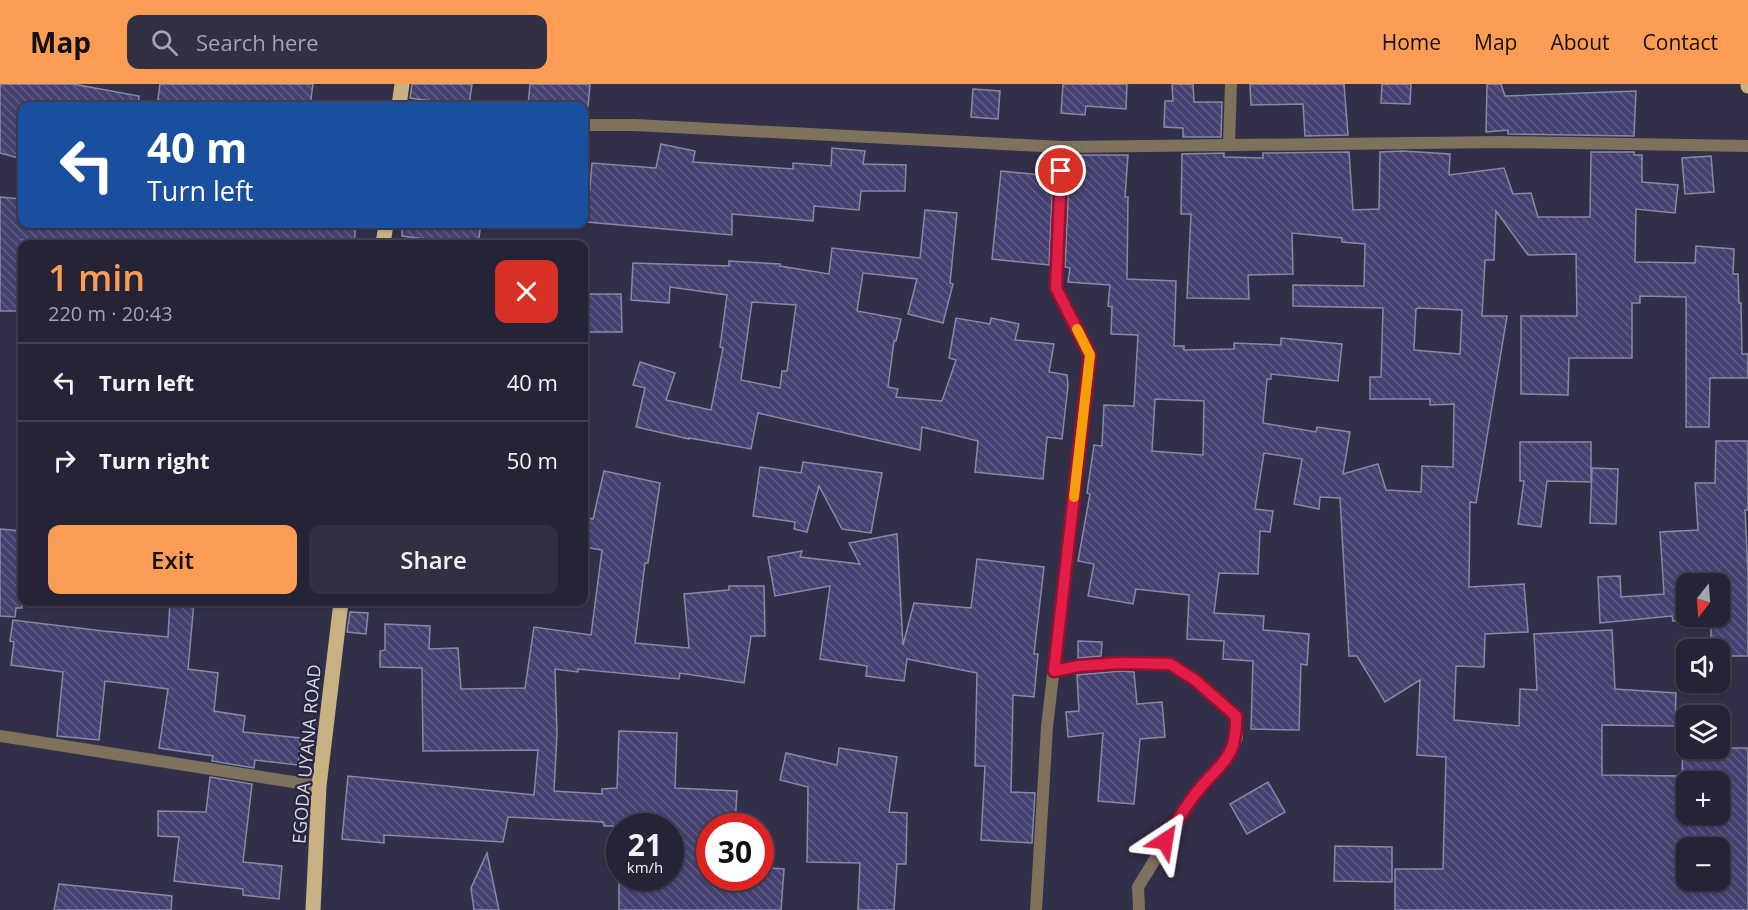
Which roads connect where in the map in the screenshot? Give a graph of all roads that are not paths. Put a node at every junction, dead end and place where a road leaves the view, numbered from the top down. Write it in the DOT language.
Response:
graph roads {
  1 [pos="402,84"];
  2 [pos="1231,84"];
  3 [pos="400,102"];
  4 [pos="588,125"];
  5 [pos="1228,144"];
  6 [pos="1748,146"];
  7 [pos="1062,147"];
  8 [pos="341,606"];
  9 [pos="1054,671"];
  10 [pos="0,736"];
  11 [pos="319,786"];
  12 [pos="313,910"];
  13 [pos="1036,910"];
  14 [pos="1139,910"];
  1 -- 3 [label="main road"];
  2 -- 5 [label="street"];
  4 -- 7 [label="street"];
  5 -- 6 [label="street"];
  5 -- 7 [label="street"];
  7 -- 9 [label="street"];
  8 -- 11 [label="main road, EGODA UYANA ROAD"];
  9 -- 13 [label="street"];
  9 -- 14 [label="street"];
  10 -- 11 [label="street"];
  11 -- 12 [label="main road, EGODA UYANA ROAD"];
}
